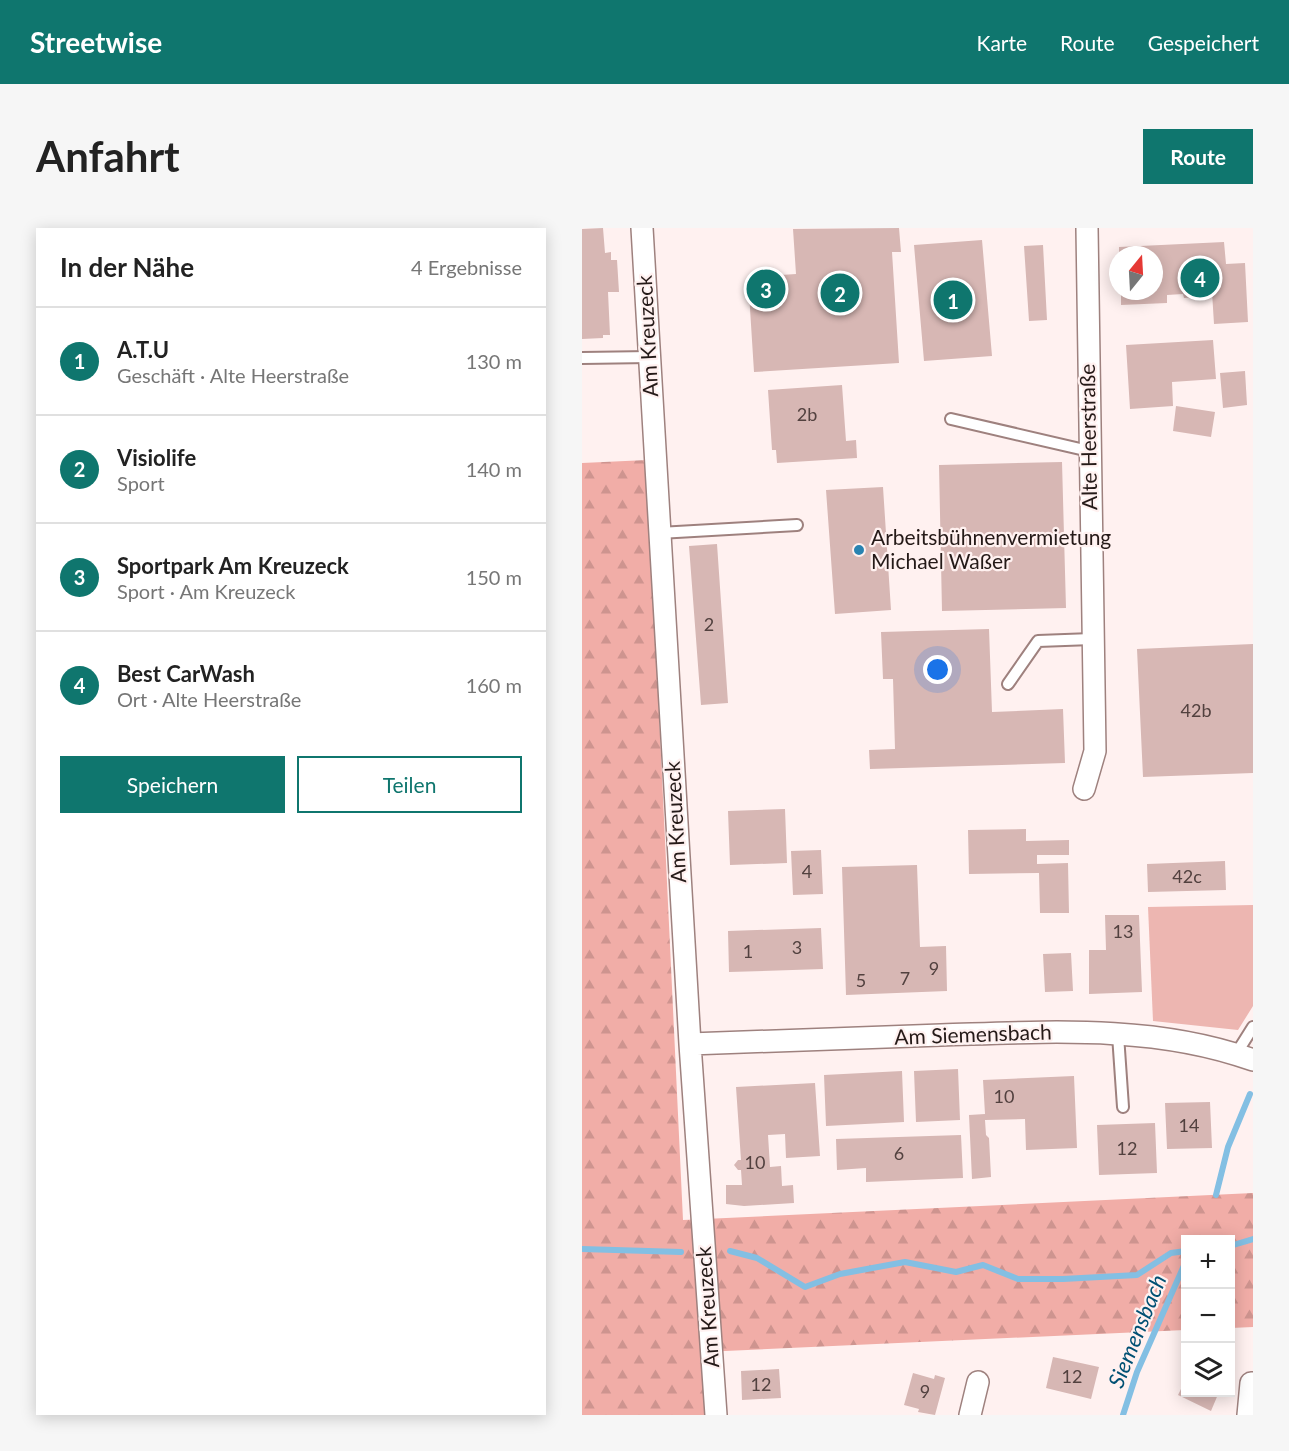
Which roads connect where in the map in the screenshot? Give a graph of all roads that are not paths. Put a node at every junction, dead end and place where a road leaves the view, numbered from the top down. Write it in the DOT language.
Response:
graph roads {
  1 [pos="642,228"];
  2 [pos="1087,228"];
  3 [pos="650,357"];
  4 [pos="582,358"];
  5 [pos="951,419"];
  6 [pos="1089,451"];
  7 [pos="797,525"];
  8 [pos="659,533"];
  9 [pos="1092,639"];
  10 [pos="1008,684"];
  11 [pos="1084,789"];
  12 [pos="1253,1027"];
  13 [pos="1118,1035"];
  14 [pos="690,1044"];
  15 [pos="1244,1057"];
  16 [pos="1123,1107"];
  17 [pos="978,1382"];
  18 [pos="1253,1383"];
  19 [pos="716,1415"];
  20 [pos="970,1415"];
  21 [pos="1248,1415"];
  1 -- 3 [label="street, Am Kreuzeck"];
  2 -- 6 [label="street, Alte Heerstraße"];
  3 -- 4 [label="lane"];
  3 -- 8 [label="street, Am Kreuzeck"];
  5 -- 6 [label="lane"];
  6 -- 9 [label="street, Alte Heerstraße"];
  7 -- 8 [label="lane"];
  8 -- 14 [label="street, Am Kreuzeck"];
  9 -- 10 [label="lane"];
  9 -- 11 [label="street, Alte Heerstraße"];
  12 -- 15 [label="lane"];
  13 -- 14 [label="street, Am Siemensbach"];
  13 -- 15 [label="street, Am Siemensbach"];
  13 -- 16 [label="lane"];
  14 -- 19 [label="street, Am Kreuzeck"];
  17 -- 20 [label="street"];
  18 -- 21 [label="street"];
}
